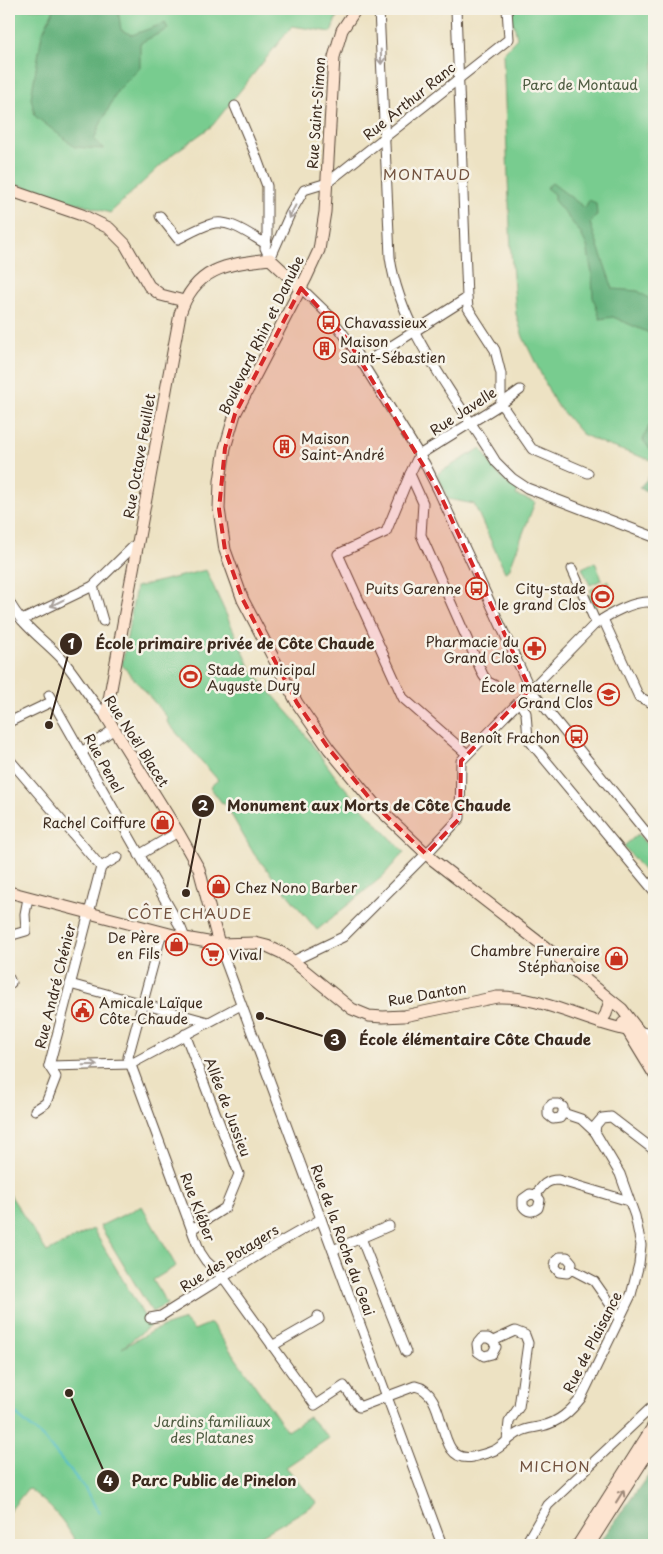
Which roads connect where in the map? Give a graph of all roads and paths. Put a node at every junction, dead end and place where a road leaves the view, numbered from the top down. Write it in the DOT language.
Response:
graph roads {
  1 [pos="356,9"];
  2 [pos="379,9"];
  3 [pos="456,9"];
  4 [pos="507,9"];
  5 [pos="460,77"];
  6 [pos="235,106"];
  7 [pos="385,138"];
  8 [pos="327,183"];
  9 [pos="9,190"];
  10 [pos="160,216"];
  11 [pos="266,244"];
  12 [pos="270,259"];
  13 [pos="301,288"];
  14 [pos="467,298"];
  15 [pos="184,301"];
  16 [pos="414,332"];
  17 [pos="363,364"];
  18 [pos="520,390"];
  19 [pos="502,404"];
  20 [pos="471,423"];
  21 [pos="419,455"];
  22 [pos="588,473"];
  23 [pos="410,474"];
  24 [pos="654,536"];
  25 [pos="138,542"];
  26 [pos="572,569"];
  27 [pos="93,586"];
  28 [pos="9,601"];
  29 [pos="654,603"];
  30 [pos="22,620"];
  31 [pos="103,621"];
  32 [pos="600,621"];
  33 [pos="496,686"];
  34 [pos="530,689"];
  35 [pos="519,701"];
  36 [pos="654,704"];
  37 [pos="106,716"];
  38 [pos="9,722"];
  39 [pos="114,729"];
  40 [pos="82,752"];
  41 [pos="467,754"];
  42 [pos="9,759"];
  43 [pos="178,832"];
  44 [pos="654,842"];
  45 [pos="426,854"];
  46 [pos="139,855"];
  47 [pos="118,857"];
  48 [pos="101,867"];
  49 [pos="654,891"];
  50 [pos="9,892"];
  51 [pos="28,898"];
  52 [pos="88,913"];
  53 [pos="162,932"];
  54 [pos="9,936"];
  55 [pos="185,938"];
  56 [pos="219,944"];
  57 [pos="293,961"];
  58 [pos="70,984"];
  59 [pos="610,1000"];
  60 [pos="142,1004"];
  61 [pos="241,1005"];
  62 [pos="208,1022"];
  63 [pos="600,1023"];
  64 [pos="633,1030"];
  65 [pos="185,1034"];
  66 [pos="654,1035"];
  67 [pos="652,1056"];
  68 [pos="131,1064"];
  69 [pos="49,1066"];
  70 [pos="654,1074"];
  71 [pos="35,1110"];
  72 [pos="563,1113"];
  73 [pos="595,1132"];
  74 [pos="654,1150"];
  75 [pos="536,1195"];
  76 [pos="630,1201"];
  77 [pos="321,1219"];
  78 [pos="389,1226"];
  79 [pos="192,1230"];
  80 [pos="361,1238"];
  81 [pos="333,1250"];
  82 [pos="572,1269"];
  83 [pos="223,1277"];
  84 [pos="318,1316"];
  85 [pos="150,1318"];
  86 [pos="620,1318"];
  87 [pos="494,1341"];
  88 [pos="272,1346"];
  89 [pos="406,1352"];
  90 [pos="386,1396"];
  91 [pos="654,1405"];
  92 [pos="646,1412"];
  93 [pos="654,1420"];
  94 [pos="654,1425"];
  95 [pos="507,1441"];
  96 [pos="654,1443"];
  97 [pos="590,1543"];
  98 [pos="442,1545"];
  99 [pos="525,1545"];
  100 [pos="577,1545"];
  1 -- 8 [label="street, Rue Saint-Simon"];
  2 -- 7 [label="street, one-way"];
  3 -- 5 [label="street"];
  4 -- 5 [label="street, Rue Arthur Ranc"];
  5 -- 7 [label="street, Rue Arthur Ranc"];
  5 -- 14 [label="street"];
  6 -- 11 [label="street"];
  7 -- 8 [label="street, Rue Arthur Ranc"];
  7 -- 16 [label="street"];
  8 -- 12 [label="street, Rue Saint-Simon, one-way"];
  8 -- 13 [label="street, Boulevard Rhin et Danube"];
  9 -- 15 [label="street"];
  10 -- 11 [label="street"];
  11 -- 12 [label="street"];
  12 -- 13 [label="street"];
  12 -- 15 [label="street, Rue Octave Feuillet"];
  13 -- 17 [label="street"];
  13 -- 45 [label="street, Boulevard Rhin et Danube"];
  14 -- 16 [label="street"];
  14 -- 19 [label="street"];
  15 -- 25 [label="street, Rue Octave Feuillet"];
  16 -- 17 [label="street"];
  16 -- 20 [label="street"];
  17 -- 21 [label="street"];
  18 -- 19 [label="street, Rue Javelle"];
  19 -- 20 [label="street, Rue Javelle"];
  19 -- 22 [label="street"];
  20 -- 21 [label="street, Rue Javelle"];
  20 -- 24 [label="street"];
  21 -- 23 [label="street"];
  21 -- 34 [label="street"];
  23 -- 33 [label="street"];
  23 -- 41 [label="street"];
  25 -- 27 [label="street"];
  25 -- 37 [label="street, Rue Octave Feuillet"];
  26 -- 32 [label="street"];
  27 -- 30 [label="street, one-way"];
  27 -- 31 [label="street"];
  28 -- 30 [label="street, Rue Noël Blacet"];
  29 -- 32 [label="street"];
  30 -- 37 [label="street, Rue Noël Blacet"];
  32 -- 34 [label="street"];
  32 -- 36 [label="street"];
  34 -- 35 [label="street"];
  34 -- 44 [label="street"];
  35 -- 41 [label="street"];
  35 -- 49 [label="street"];
  37 -- 39 [label="street, Rue Noël Blacet"];
  38 -- 40 [label="street, Rue Penel"];
  39 -- 40 [label="street"];
  39 -- 43 [label="street, Rue Noël Blacet"];
  40 -- 46 [label="street, Rue Penel"];
  41 -- 45 [label="street"];
  42 -- 48 [label="street"];
  43 -- 46 [label="street"];
  43 -- 56 [label="street, Rue Noël Blacet"];
  45 -- 57 [label="street"];
  45 -- 59 [label="street, Boulevard Rhin et Danube"];
  46 -- 55 [label="street, Rue Penel"];
  47 -- 48 [label="street"];
  48 -- 52 [label="street, Rue André Chénier"];
  50 -- 51 [label="street, Rue Danton"];
  51 -- 52 [label="street, Rue Danton"];
  51 -- 54 [label="street"];
  52 -- 53 [label="street, Rue Danton"];
  52 -- 58 [label="street, Rue André Chénier"];
  53 -- 55 [label="street, Rue Danton"];
  53 -- 60 [label="street, Rue Kléber"];
  55 -- 56 [label="street, Rue Danton"];
  56 -- 57 [label="street, Rue Danton"];
  56 -- 61 [label="street, Rue de la Roche du Geai"];
  57 -- 63 [label="street, Rue Danton"];
  58 -- 60 [label="street"];
  58 -- 69 [label="street, Rue André Chénier"];
  59 -- 63 [label="street"];
  59 -- 64 [label="street"];
  60 -- 62 [label="street"];
  60 -- 68 [label="street, Rue Kléber"];
  61 -- 62 [label="street"];
  61 -- 77 [label="street, Rue de la Roche du Geai"];
  62 -- 65 [label="street"];
  63 -- 64 [label="street, Rue Danton"];
  64 -- 66 [label="street"];
  64 -- 67 [label="street"];
  65 -- 68 [label="street"];
  65 -- 79 [label="street, Allée de Jussieu"];
  67 -- 70 [label="street"];
  69 -- 68 [label="street, one-way"];
  68 -- 79 [label="street, Rue Kléber"];
  69 -- 71 [label="street"];
  72 -- 73 [label="street"];
  73 -- 74 [label="street"];
  73 -- 76 [label="street, Rue de Plaisance"];
  75 -- 76 [label="street"];
  76 -- 86 [label="street, Rue de Plaisance"];
  77 -- 81 [label="street, Rue de la Roche du Geai"];
  77 -- 83 [label="street, Rue des Potagers"];
  78 -- 80 [label="street"];
  79 -- 83 [label="street, Rue Kléber"];
  80 -- 81 [label="street"];
  80 -- 89 [label="street"];
  81 -- 90 [label="street, Rue de la Roche du Geai"];
  82 -- 86 [label="street"];
  83 -- 85 [label="street, Rue des Potagers"];
  83 -- 88 [label="street, Rue Kléber"];
  84 -- 88 [label="street"];
  86 -- 95 [label="street, Rue de Plaisance"];
  87 -- 95 [label="street"];
  88 -- 90 [label="street, Rue Kléber"];
  90 -- 95 [label="street, Rue de Plaisance"];
  90 -- 98 [label="street, Rue de la Roche du Geai"];
  91 -- 92 [label="street"];
  92 -- 93 [label="street"];
  92 -- 99 [label="street"];
  94 -- 100 [label="street"];
  97 -- 96 [label="street, one-way"];
}
